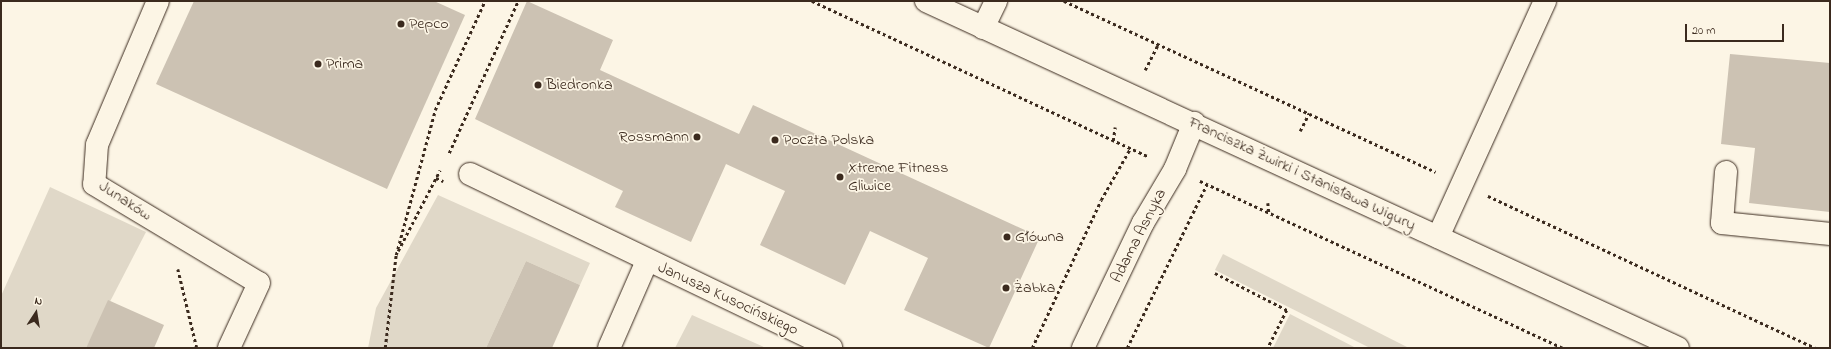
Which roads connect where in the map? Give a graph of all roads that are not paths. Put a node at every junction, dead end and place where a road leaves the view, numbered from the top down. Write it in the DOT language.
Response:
graph roads {
  1 [pos="158,1"];
  2 [pos="926,1"];
  3 [pos="996,1"];
  4 [pos="1545,1"];
  5 [pos="983,28"];
  6 [pos="1194,123"];
  7 [pos="1726,172"];
  8 [pos="470,174"];
  9 [pos="1830,234"];
  10 [pos="1438,237"];
  11 [pos="647,261"];
  12 [pos="229,348"];
  13 [pos="609,348"];
  14 [pos="831,348"];
  15 [pos="1083,348"];
  16 [pos="1678,348"];
  1 -- 12 [label="street, Junaków"];
  2 -- 5 [label="street, Franciszka Żwirki i Stanisława Wigury"];
  3 -- 5 [label="street"];
  4 -- 10 [label="street"];
  5 -- 6 [label="street, Franciszka Żwirki i Stanisława Wigury"];
  6 -- 10 [label="street, Franciszka Żwirki i Stanisława Wigury"];
  6 -- 15 [label="street, Adama Asnyka"];
  7 -- 9 [label="street"];
  8 -- 11 [label="street, Janusza Kusocińskiego"];
  10 -- 16 [label="street, Franciszka Żwirki i Stanisława Wigury"];
  11 -- 13 [label="street, Janusza Kusocińskiego"];
  11 -- 14 [label="street, Janusza Kusocińskiego"];
}
